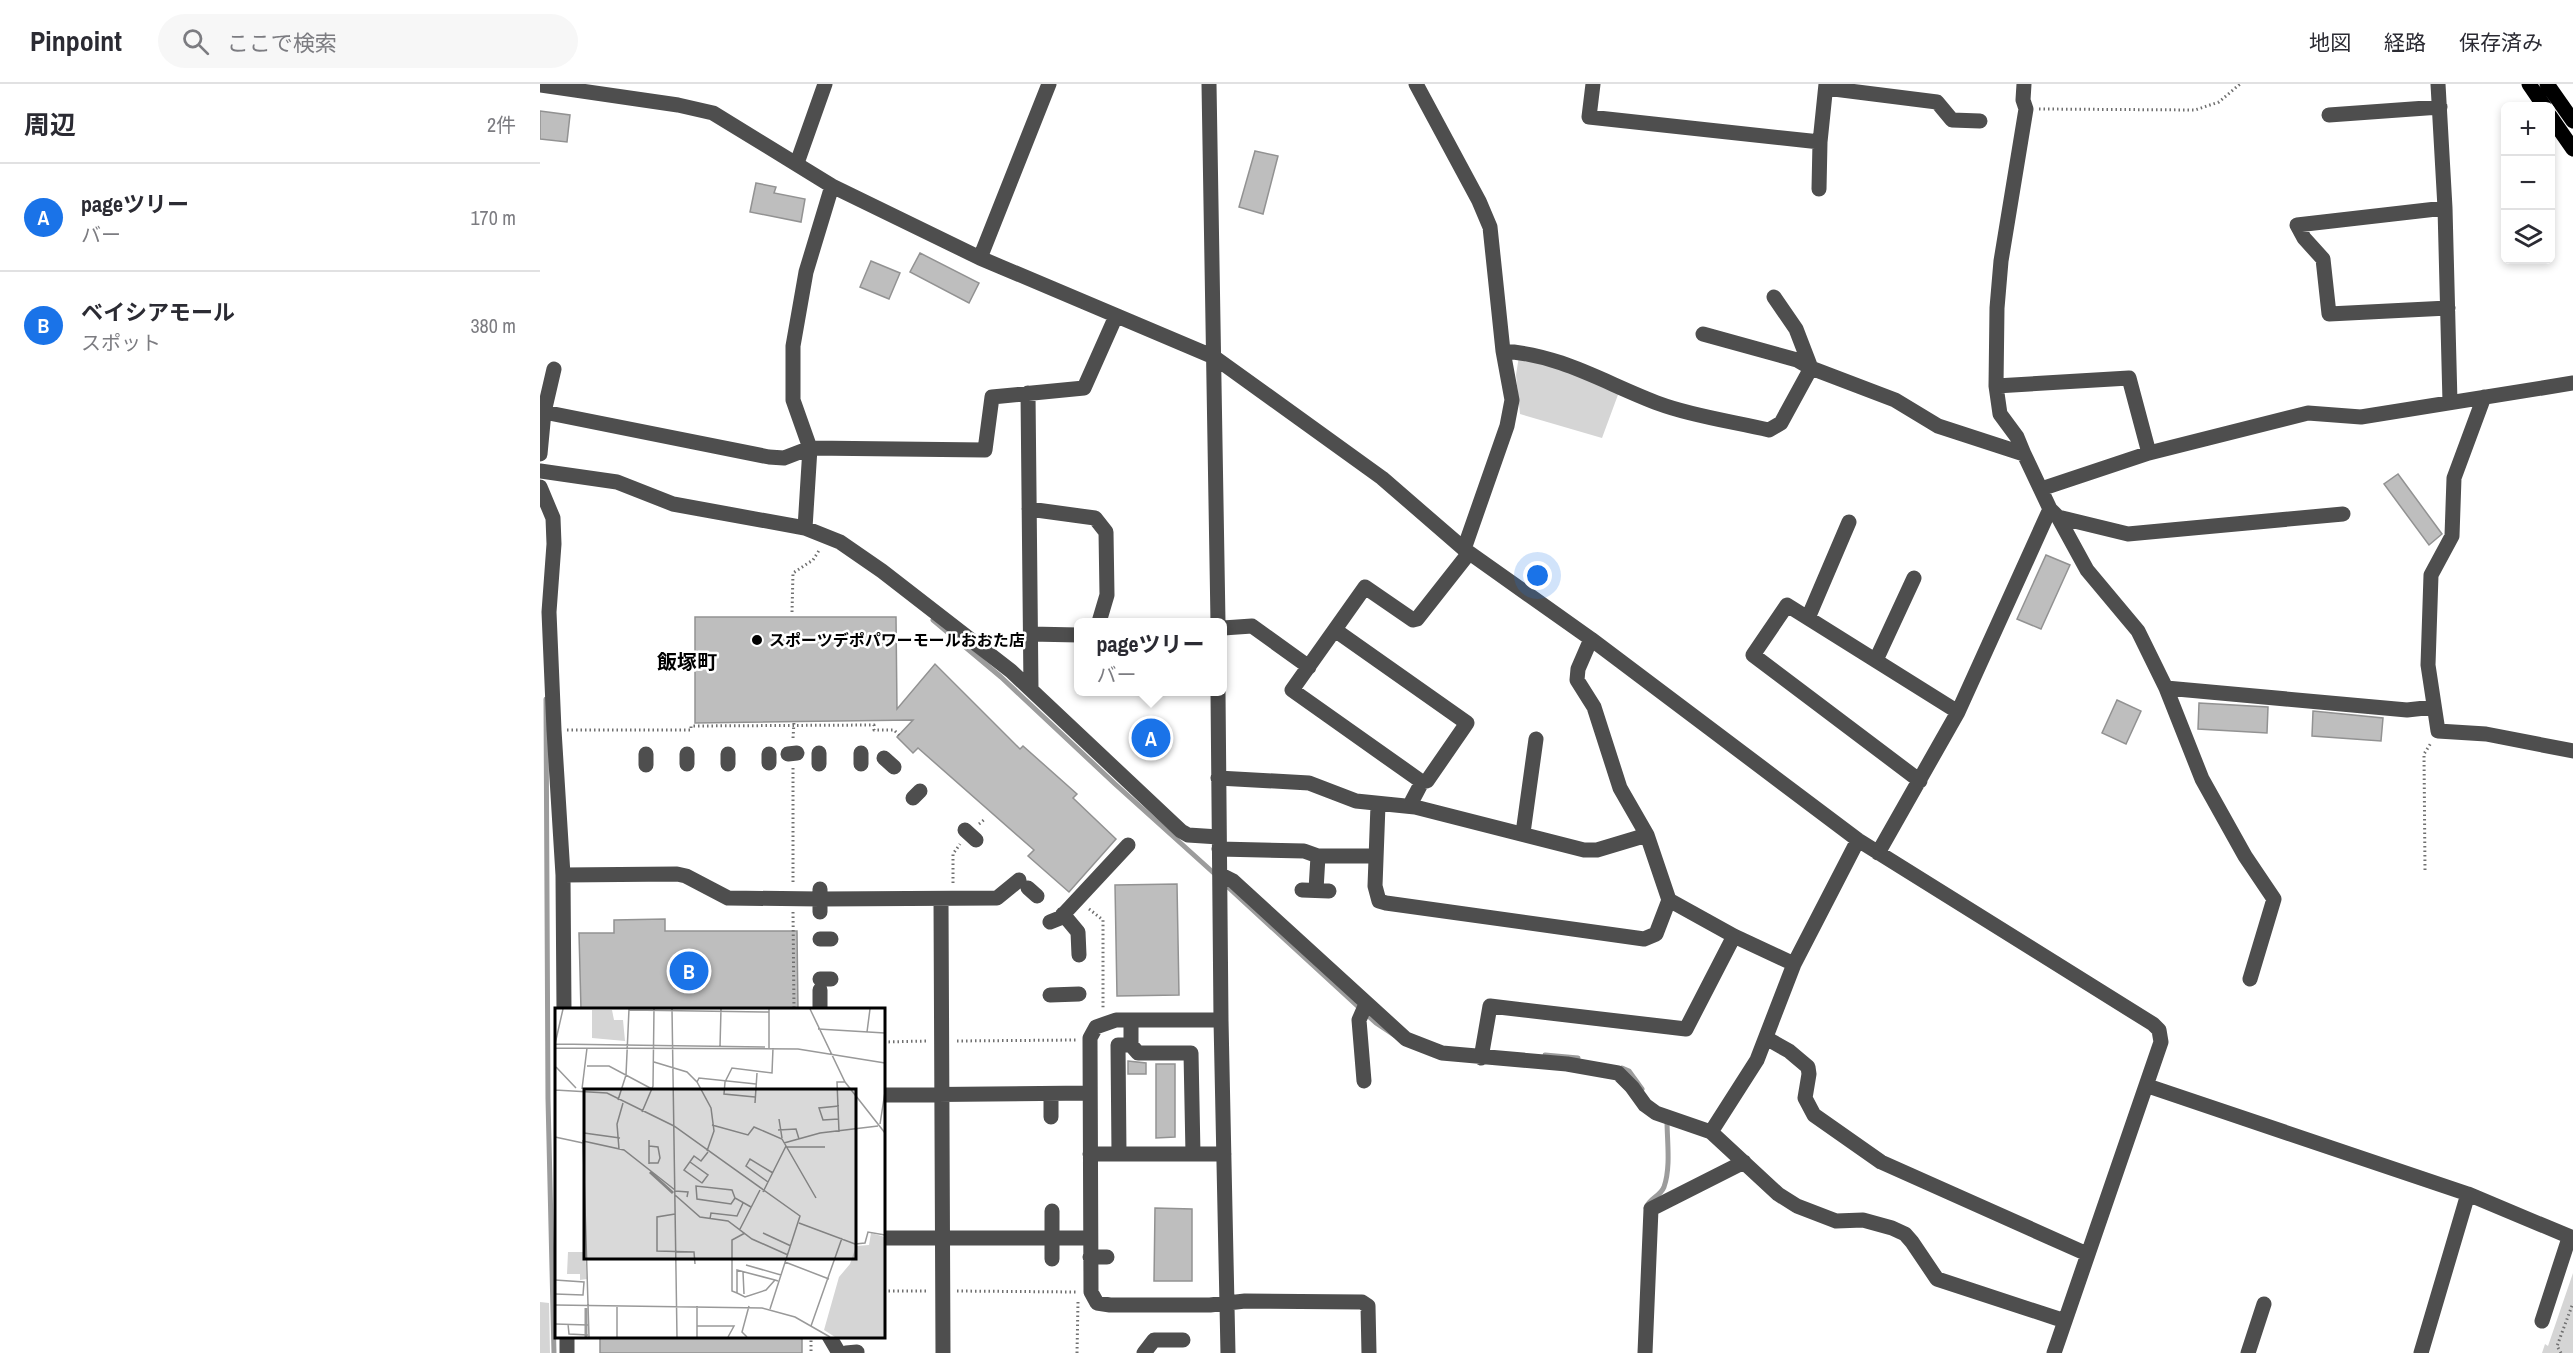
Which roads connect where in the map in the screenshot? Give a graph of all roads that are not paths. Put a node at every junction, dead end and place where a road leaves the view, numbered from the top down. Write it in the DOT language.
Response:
graph roads {
  1 [pos="825,84"];
  2 [pos="1049,84"];
  3 [pos="1209,84"];
  4 [pos="1416,84"];
  5 [pos="1593,84"];
  6 [pos="2024,84"];
  7 [pos="2438,84"];
  8 [pos="2529,84"];
  9 [pos="2547,84"];
  10 [pos="540,85"];
  11 [pos="1826,86"];
  12 [pos="2541,102"];
  13 [pos="2440,107"];
  14 [pos="2330,115"];
  15 [pos="1980,121"];
  16 [pos="2573,121"];
  17 [pos="2555,123"];
  18 [pos="1820,142"];
  19 [pos="2573,149"];
  20 [pos="797,163"];
  21 [pos="832,186"];
  22 [pos="1819,189"];
  23 [pos="2445,208"];
  24 [pos="980,258"];
  25 [pos="1774,297"];
  26 [pos="2448,308"];
  27 [pos="1116,316"];
  28 [pos="1703,334"];
  29 [pos="1503,351"];
  30 [pos="1214,357"];
  31 [pos="1811,368"];
  32 [pos="554,369"];
  33 [pos="2573,383"];
  34 [pos="1996,386"];
  35 [pos="1028,393"];
  36 [pos="2484,397"];
  37 [pos="2450,402"];
  38 [pos="544,412"];
  39 [pos="810,448"];
  40 [pos="2149,453"];
  41 [pos="540,454"];
  42 [pos="2024,454"];
  43 [pos="540,471"];
  44 [pos="540,487"];
  45 [pos="2041,489"];
  46 [pos="1029,509"];
  47 [pos="2054,513"];
  48 [pos="2343,514"];
  49 [pos="1850,522"];
  50 [pos="805,528"];
  51 [pos="1467,551"];
  52 [pos="1914,578"];
  53 [pos="1100,618"];
  54 [pos="1218,618"];
  55 [pos="1808,618"];
  56 [pos="545,625"];
  57 [pos="1227,628"];
  58 [pos="1335,630"];
  59 [pos="1030,634"];
  60 [pos="1074,635"];
  61 [pos="1591,639"];
  62 [pos="1876,660"];
  63 [pos="1309,667"];
  64 [pos="2166,688"];
  65 [pos="1031,689"];
  66 [pos="1218,696"];
  67 [pos="2434,707"];
  68 [pos="1958,712"];
  69 [pos="1536,739"];
  70 [pos="2573,751"];
  71 [pos="1218,778"];
  72 [pos="1920,781"];
  73 [pos="1422,782"];
  74 [pos="1378,805"];
  75 [pos="1415,807"];
  76 [pos="1523,833"];
  77 [pos="1647,835"];
  78 [pos="1858,840"];
  79 [pos="1219,843"];
  80 [pos="1128,845"];
  81 [pos="1878,853"];
  82 [pos="1318,856"];
  83 [pos="1375,856"];
  84 [pos="563,875"];
  85 [pos="1221,875"];
  86 [pos="1028,888"];
  87 [pos="1315,890"];
  88 [pos="941,898"];
  89 [pos="1670,900"];
  90 [pos="1734,936"];
  91 [pos="1079,955"];
  92 [pos="1794,964"];
  93 [pos="2250,979"];
  94 [pos="824,983"];
  95 [pos="1079,994"];
  96 [pos="1050,995"];
  97 [pos="1366,1004"];
  98 [pos="564,1008"];
  99 [pos="820,1008"];
  100 [pos="1131,1020"];
  101 [pos="1221,1020"];
  102 [pos="1766,1038"];
  103 [pos="1131,1045"];
  104 [pos="1481,1058"];
  105 [pos="1364,1081"];
  106 [pos="2148,1086"];
  107 [pos="1090,1093"];
  108 [pos="885,1095"];
  109 [pos="942,1095"];
  110 [pos="1051,1095"];
  111 [pos="1051,1117"];
  112 [pos="1711,1132"];
  113 [pos="1090,1154"];
  114 [pos="1224,1154"];
  115 [pos="1184,1158"];
  116 [pos="1122,1159"];
  117 [pos="1744,1162"];
  118 [pos="2468,1194"];
  119 [pos="1052,1211"];
  120 [pos="1052,1237"];
  121 [pos="885,1238"];
  122 [pos="943,1238"];
  123 [pos="1090,1238"];
  124 [pos="2571,1238"];
  125 [pos="2087,1254"];
  126 [pos="1090,1257"];
  127 [pos="1107,1257"];
  128 [pos="1052,1259"];
  129 [pos="1227,1303"];
  130 [pos="2264,1304"];
  131 [pos="2065,1321"];
  132 [pos="2542,1321"];
  133 [pos="830,1338"];
  134 [pos="1183,1340"];
  135 [pos="839,1353"];
  136 [pos="943,1353"];
  137 [pos="1144,1353"];
  138 [pos="1228,1353"];
  139 [pos="1369,1353"];
  140 [pos="1645,1353"];
  141 [pos="2054,1353"];
  142 [pos="2248,1353"];
  143 [pos="2421,1353"];
  1 -- 20 [label="street"];
  2 -- 24 [label="street"];
  3 -- 30 [label="street"];
  4 -- 29 [label="street"];
  5 -- 18 [label="street"];
  6 -- 34 [label="street"];
  7 -- 13 [label="street"];
  8 -- 12 [label="main road"];
  9 -- 16 [label="main road"];
  10 -- 20 [label="street"];
  11 -- 15 [label="street"];
  11 -- 18 [label="street"];
  13 -- 14 [label="street"];
  13 -- 23 [label="street"];
  17 -- 19 [label="main road"];
  18 -- 22 [label="street"];
  20 -- 21 [label="street"];
  21 -- 24 [label="street"];
  21 -- 39 [label="street"];
  23 -- 26 [label="street"];
  23 -- 26 [label="street"];
  24 -- 27 [label="street"];
  25 -- 31 [label="street"];
  26 -- 37 [label="street"];
  27 -- 30 [label="street"];
  27 -- 35 [label="street"];
  28 -- 31 [label="street"];
  29 -- 31 [label="street"];
  29 -- 51 [label="street"];
  30 -- 51 [label="street"];
  30 -- 54 [label="street"];
  31 -- 42 [label="street"];
  32 -- 38 [label="street"];
  33 -- 36 [label="street"];
  34 -- 40 [label="street"];
  34 -- 42 [label="street"];
  35 -- 39 [label="street"];
  35 -- 46 [label="street"];
  36 -- 37 [label="street"];
  36 -- 67 [label="street"];
  37 -- 40 [label="street"];
  38 -- 39 [label="street"];
  38 -- 41 [label="street"];
  39 -- 50 [label="street"];
  40 -- 45 [label="street"];
  42 -- 45 [label="street"];
  43 -- 50 [label="street"];
  44 -- 56 [label="street"];
  45 -- 47 [label="street"];
  46 -- 53 [label="street"];
  46 -- 59 [label="street"];
  47 -- 48 [label="street"];
  47 -- 64 [label="street"];
  47 -- 68 [label="street"];
  49 -- 55 [label="street"];
  50 -- 65 [label="street"];
  51 -- 58 [label="street"];
  51 -- 61 [label="street"];
  52 -- 62 [label="street"];
  55 -- 62 [label="street"];
  55 -- 72 [label="street"];
  56 -- 84 [label="street"];
  57 -- 63 [label="street"];
  58 -- 63 [label="street"];
  58 -- 73 [label="street"];
  59 -- 60 [label="street"];
  59 -- 65 [label="street"];
  61 -- 77 [label="street"];
  61 -- 78 [label="street"];
  62 -- 68 [label="street"];
  63 -- 73 [label="street"];
  64 -- 67 [label="street"];
  64 -- 93 [label="street"];
  65 -- 79 [label="street"];
  66 -- 71 [label="street"];
  67 -- 70 [label="street"];
  68 -- 72 [label="street"];
  69 -- 76 [label="street"];
  71 -- 74 [label="street"];
  71 -- 79 [label="street"];
  72 -- 81 [label="street"];
  73 -- 75 [label="street"];
  74 -- 75 [label="street"];
  74 -- 83 [label="street"];
  75 -- 76 [label="street"];
  76 -- 77 [label="street"];
  77 -- 89 [label="street"];
  78 -- 81 [label="street"];
  78 -- 92 [label="street"];
  79 -- 82 [label="street"];
  79 -- 85 [label="street"];
  80 -- 91 [label="street"];
  81 -- 106 [label="street"];
  82 -- 83 [label="street"];
  82 -- 87 [label="street"];
  83 -- 89 [label="street"];
  84 -- 88 [label="street"];
  84 -- 98 [label="street"];
  85 -- 97 [label="street"];
  85 -- 101 [label="street"];
  86 -- 88 [label="street"];
  88 -- 109 [label="street"];
  89 -- 90 [label="street"];
  90 -- 92 [label="street"];
  90 -- 104 [label="street"];
  92 -- 102 [label="street"];
  94 -- 99 [label="street"];
  95 -- 96 [label="street"];
  97 -- 104 [label="street"];
  97 -- 105 [label="street"];
  100 -- 101 [label="street"];
  100 -- 103 [label="street"];
  100 -- 107 [label="street"];
  101 -- 114 [label="street"];
  102 -- 112 [label="street"];
  102 -- 125 [label="street"];
  103 -- 115 [label="street"];
  103 -- 116 [label="street"];
  104 -- 112 [label="street"];
  106 -- 118 [label="street"];
  106 -- 125 [label="street"];
  107 -- 110 [label="street"];
  107 -- 113 [label="street"];
  108 -- 109 [label="street"];
  109 -- 110 [label="street"];
  109 -- 122 [label="street"];
  110 -- 111 [label="street"];
  112 -- 117 [label="street"];
  113 -- 116 [label="street"];
  113 -- 123 [label="street"];
  114 -- 115 [label="street"];
  114 -- 129 [label="street"];
  115 -- 116 [label="street"];
  117 -- 131 [label="street"];
  117 -- 140 [label="street"];
  118 -- 124 [label="street"];
  118 -- 143 [label="street"];
  119 -- 120 [label="street"];
  120 -- 122 [label="street"];
  120 -- 123 [label="street"];
  120 -- 128 [label="street"];
  121 -- 122 [label="street"];
  122 -- 136 [label="street"];
  123 -- 126 [label="street"];
  124 -- 132 [label="street"];
  125 -- 131 [label="street"];
  126 -- 127 [label="street"];
  126 -- 129 [label="street"];
  129 -- 138 [label="street"];
  129 -- 139 [label="street"];
  130 -- 142 [label="street"];
  131 -- 141 [label="street"];
  133 -- 135 [label="street"];
  134 -- 137 [label="street"];
}
